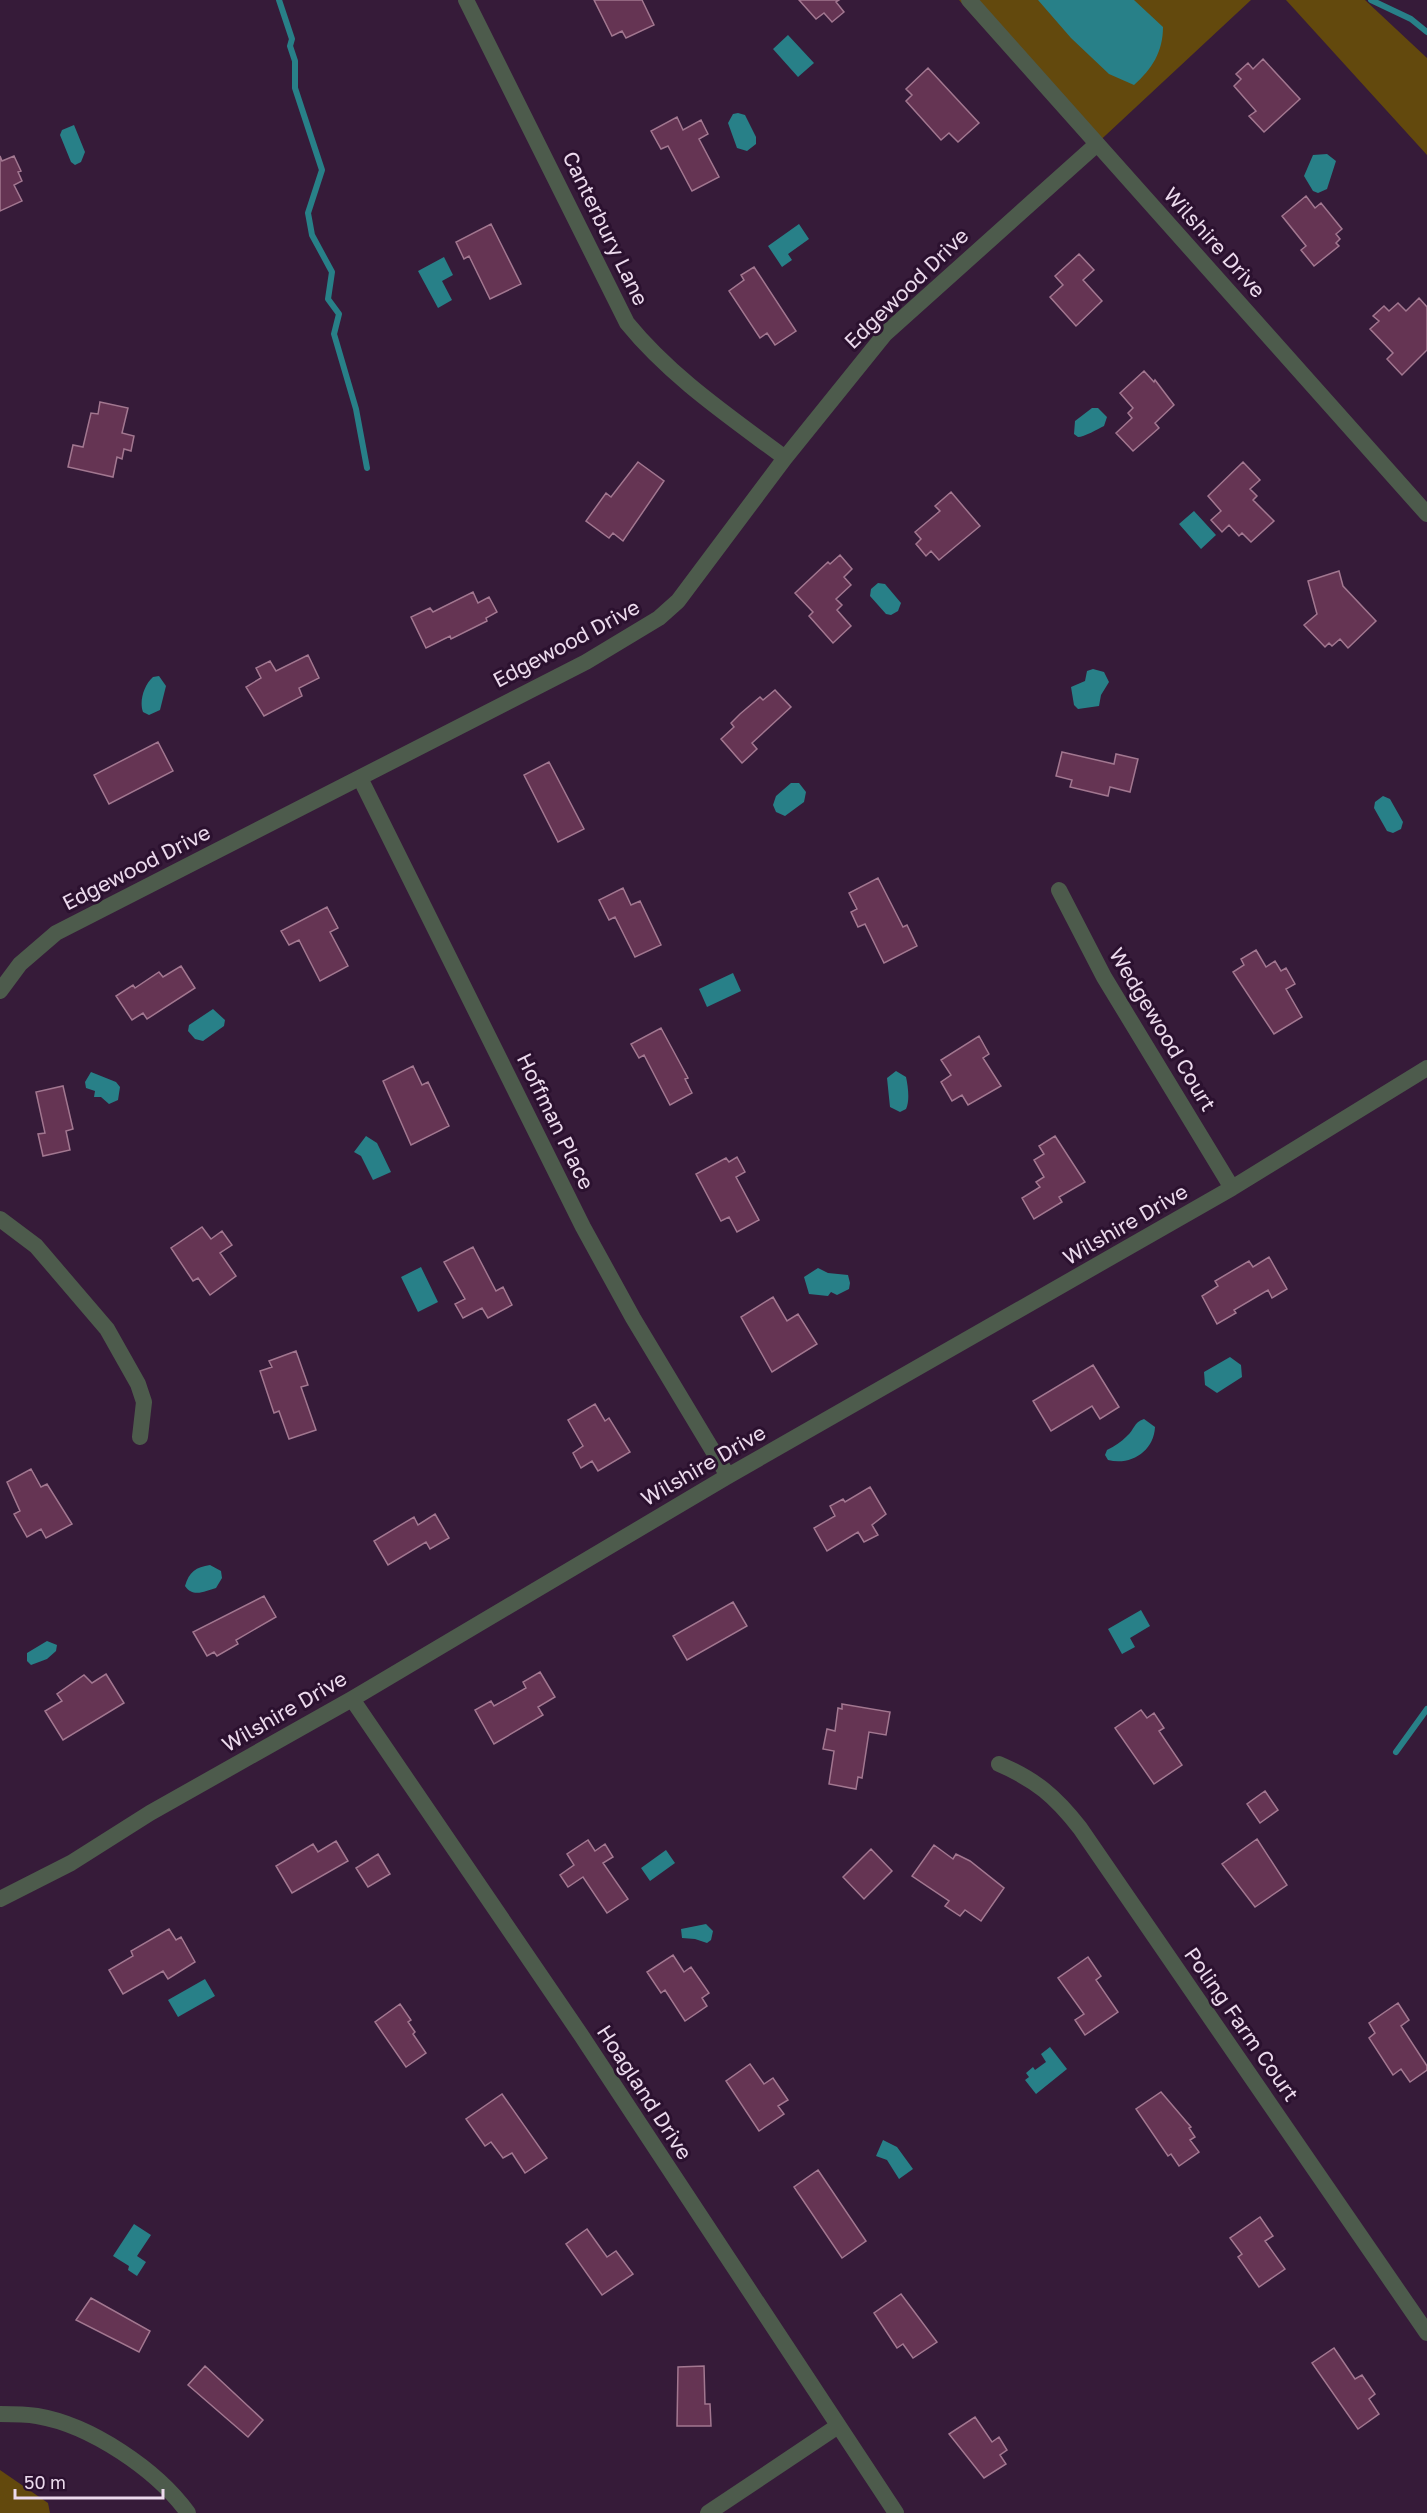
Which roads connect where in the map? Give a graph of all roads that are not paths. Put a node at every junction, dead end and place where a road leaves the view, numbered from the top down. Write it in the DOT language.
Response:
graph roads {
  1 [pos="466,0"];
  2 [pos="969,0"];
  3 [pos="1096,144"];
  4 [pos="785,458"];
  5 [pos="1427,514"];
  6 [pos="360,778"];
  7 [pos="1059,890"];
  8 [pos="0,992"];
  9 [pos="1427,1068"];
  10 [pos="1232,1188"];
  11 [pos="0,1219"];
  12 [pos="140,1437"];
  13 [pos="728,1476"];
  14 [pos="352,1699"];
  15 [pos="999,1764"];
  16 [pos="0,1899"];
  17 [pos="1427,2333"];
  18 [pos="0,2414"];
  19 [pos="838,2426"];
  20 [pos="188,2513"];
  21 [pos="708,2513"];
  22 [pos="896,2513"];
  1 -- 4 [label="street, Canterbury Lane"];
  2 -- 3 [label="street, Wilshire Drive"];
  3 -- 4 [label="street, Edgewood Drive"];
  3 -- 5 [label="street, Wilshire Drive"];
  4 -- 6 [label="street, Edgewood Drive"];
  6 -- 8 [label="street, Edgewood Drive"];
  6 -- 13 [label="street, Hoffman Place"];
  7 -- 10 [label="street, Wedgewood Court"];
  9 -- 10 [label="street, Wilshire Drive"];
  10 -- 13 [label="street, Wilshire Drive"];
  11 -- 12 [label="street"];
  13 -- 14 [label="street, Wilshire Drive"];
  14 -- 16 [label="street, Wilshire Drive"];
  14 -- 19 [label="street, Hoagland Drive"];
  15 -- 17 [label="street, Poling Farm Court"];
  18 -- 20 [label="street"];
  19 -- 21 [label="street"];
  19 -- 22 [label="street, Hoagland Drive"];
}
